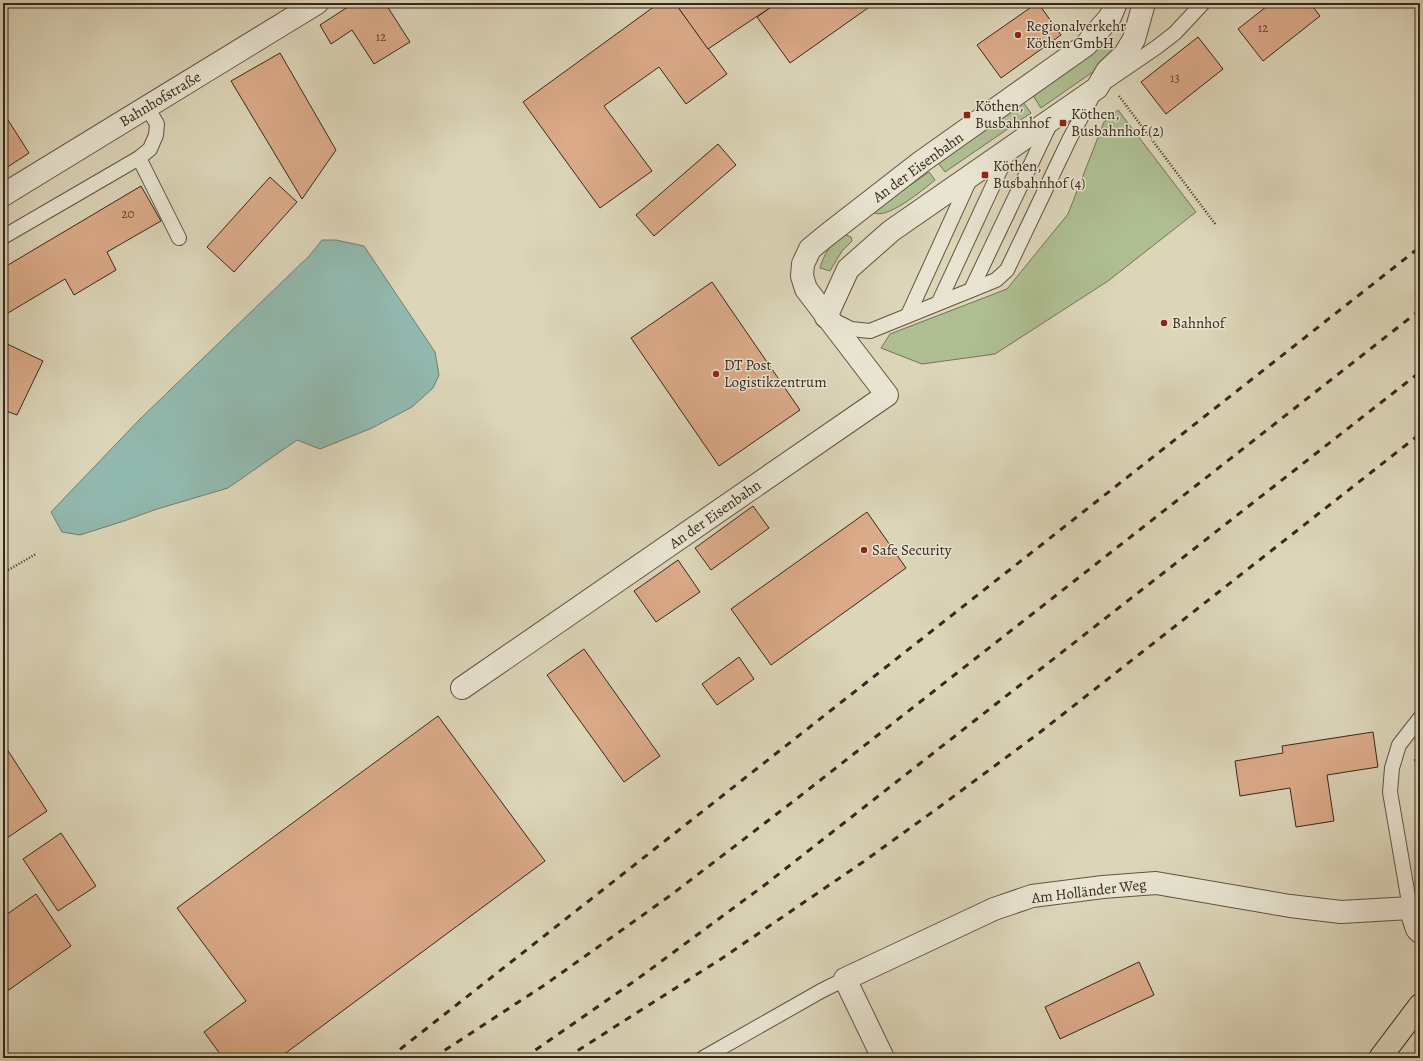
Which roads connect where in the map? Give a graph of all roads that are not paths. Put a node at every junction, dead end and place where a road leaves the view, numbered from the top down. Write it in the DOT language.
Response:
graph roads {
  1 [pos="317,3"];
  2 [pos="1116,3"];
  3 [pos="1144,3"];
  4 [pos="1204,3"];
  5 [pos="1105,83"];
  6 [pos="147,107"];
  7 [pos="1052,120"];
  8 [pos="1010,149"];
  9 [pos="139,158"];
  10 [pos="972,175"];
  11 [pos="3,195"];
  12 [pos="3,237"];
  13 [pos="178,238"];
  14 [pos="971,290"];
  15 [pos="939,302"];
  16 [pos="908,315"];
  17 [pos="826,317"];
  18 [pos="462,688"];
  19 [pos="1420,718"];
  20 [pos="1415,907"];
  21 [pos="1420,932"];
  22 [pos="845,979"];
  23 [pos="1420,1005"];
  24 [pos="703,1058"];
  25 [pos="883,1058"];
  26 [pos="1380,1058"];
  1 -- 6 [label="street, Bahnhofstraße"];
  2 -- 17 [label="street, An der Eisenbahn"];
  3 -- 5 [label="street"];
  4 -- 5 [label="lane"];
  5 -- 7 [label="street"];
  5 -- 14 [label="lane"];
  6 -- 9 [label="lane"];
  6 -- 11 [label="street, Bahnhofstraße"];
  7 -- 8 [label="street"];
  7 -- 14 [label="lane"];
  8 -- 10 [label="street"];
  8 -- 15 [label="lane"];
  9 -- 12 [label="lane"];
  9 -- 13 [label="lane"];
  10 -- 16 [label="lane"];
  10 -- 17 [label="street"];
  14 -- 15 [label="lane"];
  15 -- 16 [label="lane"];
  16 -- 17 [label="lane"];
  17 -- 18 [label="street, An der Eisenbahn"];
  19 -- 20 [label="lane"];
  20 -- 21 [label="street"];
  20 -- 22 [label="street, Am Holländer Weg"];
  22 -- 24 [label="lane"];
  22 -- 25 [label="street"];
  23 -- 26 [label="main road"];
}
